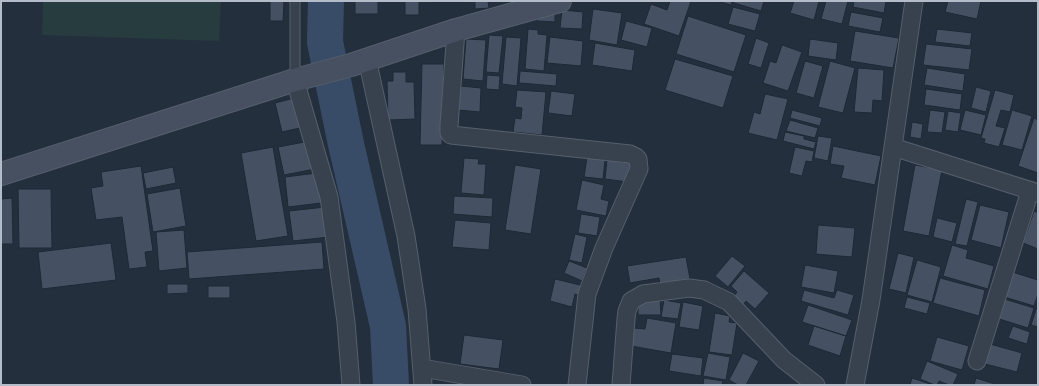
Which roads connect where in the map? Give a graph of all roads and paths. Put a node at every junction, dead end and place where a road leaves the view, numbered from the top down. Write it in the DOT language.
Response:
graph roads {
  1 [pos="295,1"];
  2 [pos="560,1"];
  3 [pos="914,1"];
  4 [pos="456,30"];
  5 [pos="359,62"];
  6 [pos="301,79"];
  7 [pos="893,148"];
  8 [pos="1,174"];
  9 [pos="1034,192"];
  10 [pos="978,361"];
  11 [pos="422,377"];
  12 [pos="351,385"];
  13 [pos="522,385"];
  14 [pos="577,385"];
  15 [pos="621,385"];
  16 [pos="816,385"];
  17 [pos="855,385"];
  1 -- 6 [label="lane"];
  2 -- 4 [label="street"];
  3 -- 7 [label="street"];
  4 -- 5 [label="street"];
  4 -- 14 [label="street"];
  5 -- 6 [label="street"];
  5 -- 11 [label="street"];
  6 -- 8 [label="street"];
  6 -- 12 [label="street"];
  7 -- 9 [label="street"];
  7 -- 17 [label="street"];
  9 -- 10 [label="street"];
  11 -- 13 [label="street"];
  15 -- 16 [label="street"];
}
